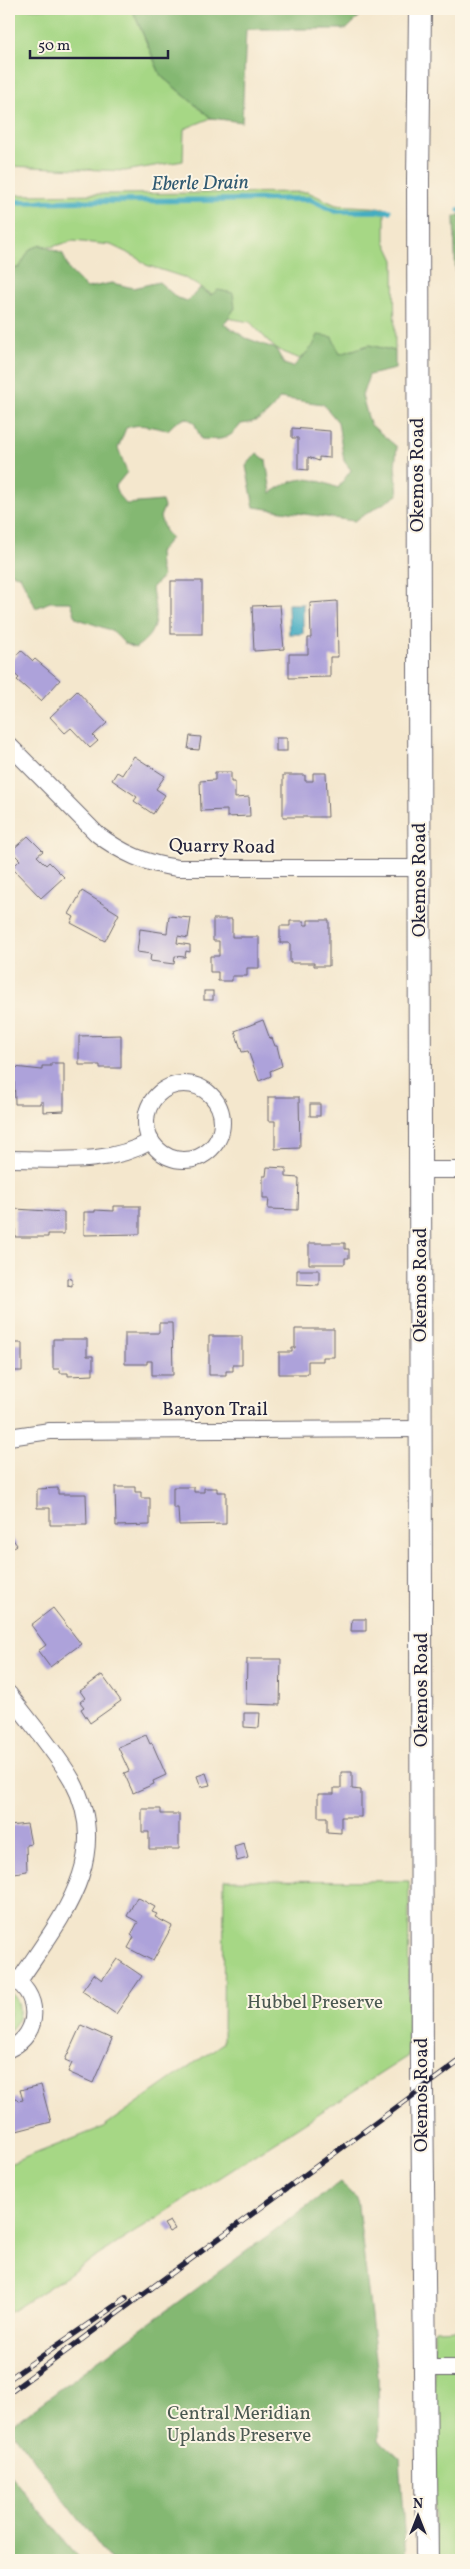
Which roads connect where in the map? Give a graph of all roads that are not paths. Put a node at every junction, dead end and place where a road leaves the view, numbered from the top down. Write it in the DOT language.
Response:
graph roads {
  1 [pos="420,9"];
  2 [pos="9,745"];
  3 [pos="420,868"];
  4 [pos="151,1141"];
  5 [pos="9,1159"];
  6 [pos="421,1170"];
  7 [pos="461,1170"];
  8 [pos="422,1428"];
  9 [pos="9,1437"];
  10 [pos="9,1694"];
  11 [pos="14,1978"];
  12 [pos="9,2049"];
  13 [pos="425,2368"];
  14 [pos="461,2368"];
  15 [pos="427,2560"];
  1 -- 3 [label="street, Okemos Road"];
  2 -- 3 [label="street, Quarry Road"];
  3 -- 6 [label="street, Okemos Road"];
  4 -- 4 [label="street"];
  4 -- 5 [label="street"];
  6 -- 7 [label="street"];
  6 -- 8 [label="street, Okemos Road"];
  8 -- 9 [label="street, Banyon Trail"];
  8 -- 13 [label="street, Okemos Road"];
  10 -- 11 [label="street"];
  11 -- 12 [label="street"];
  13 -- 14 [label="street"];
  13 -- 15 [label="street, Okemos Road"];
}
